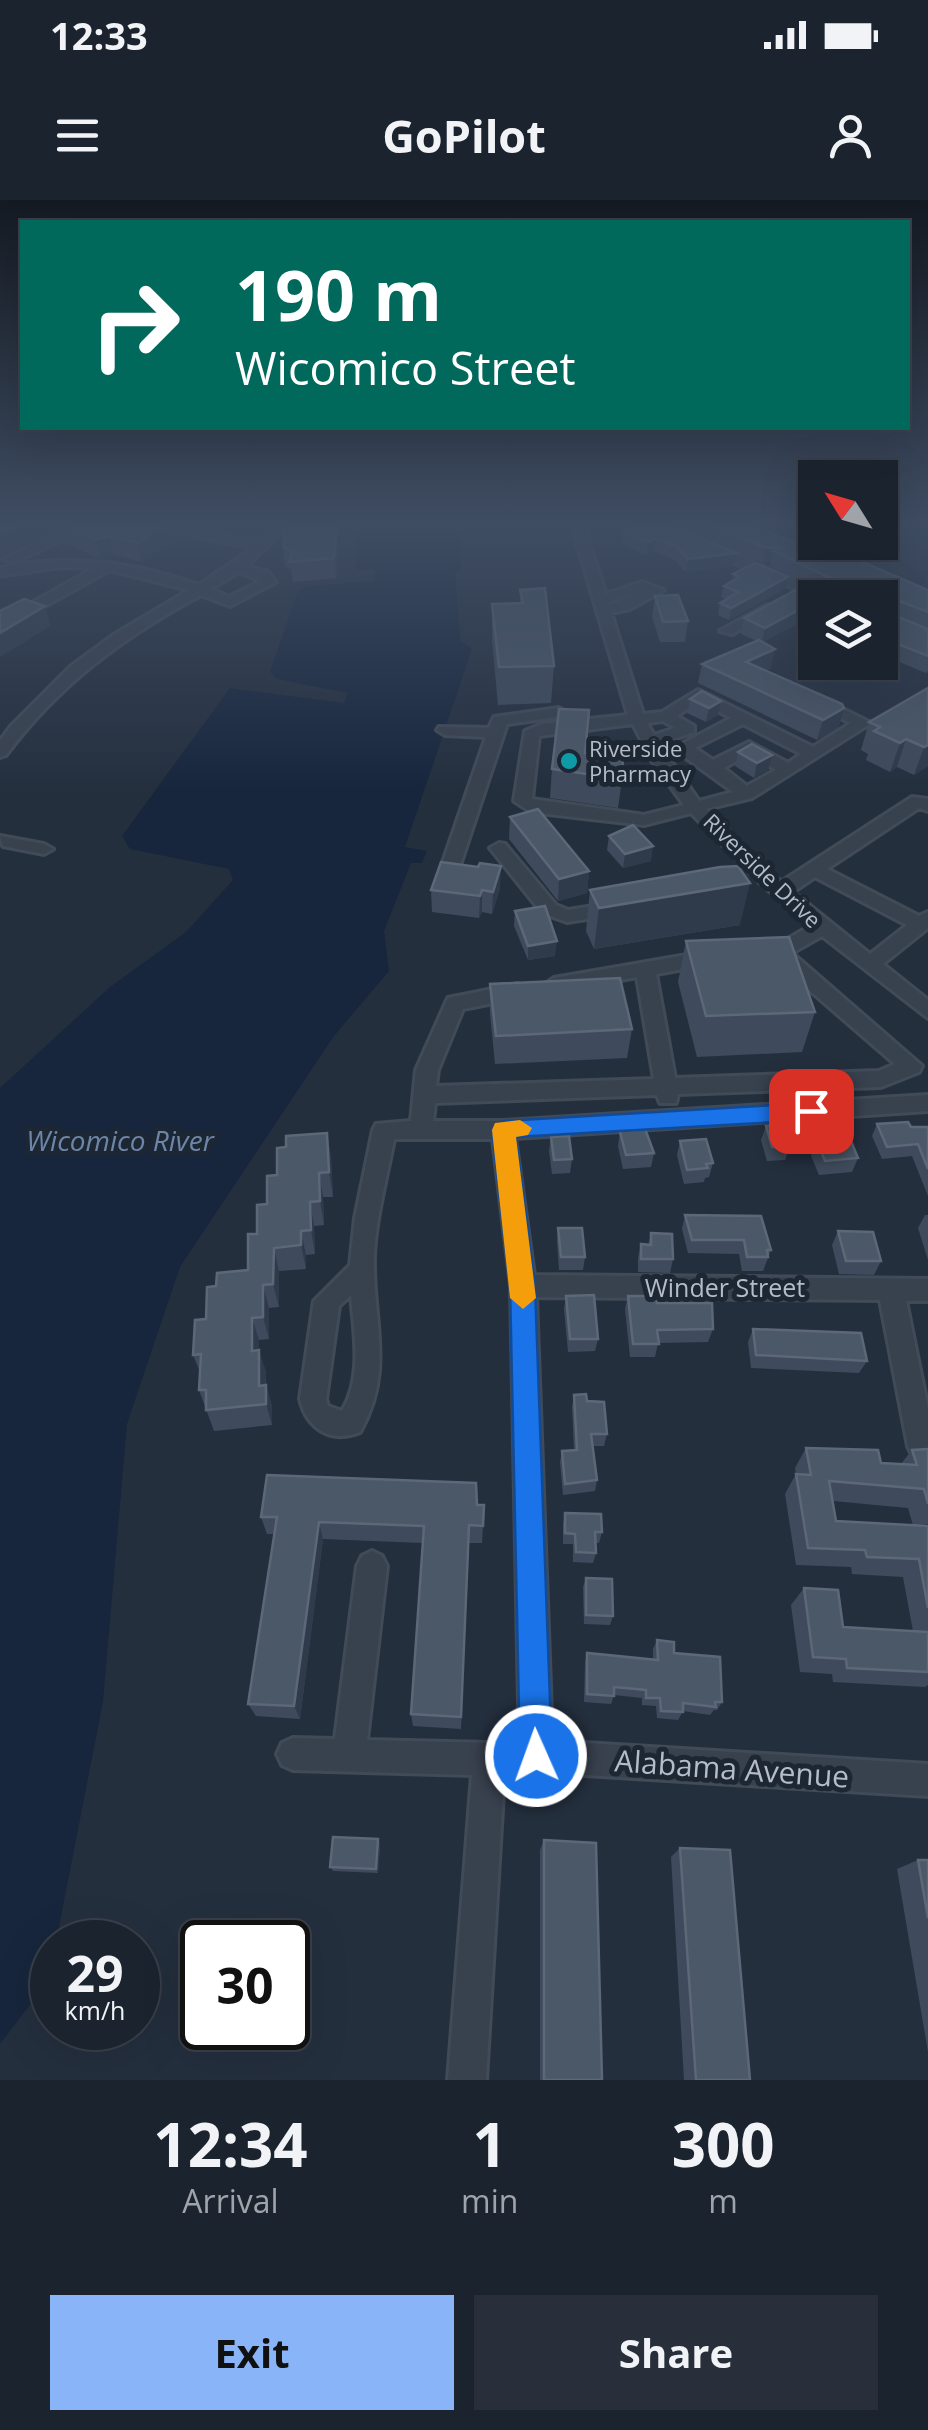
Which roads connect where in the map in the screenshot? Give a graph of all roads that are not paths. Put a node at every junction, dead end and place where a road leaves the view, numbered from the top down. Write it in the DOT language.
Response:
graph roads {
  1 [pos="157,615"];
  2 [pos="604,615"];
  3 [pos="757,615"];
  4 [pos="727,631"];
  5 [pos="800,694"];
  6 [pos="635,712"];
  7 [pos="666,716"];
  8 [pos="744,718"];
  9 [pos="706,719"];
  10 [pos="445,730"];
  11 [pos="8,732"];
  12 [pos="773,733"];
  13 [pos="496,734"];
  14 [pos="656,748"];
  15 [pos="749,748"];
  16 [pos="686,750"];
  17 [pos="0,752"];
  18 [pos="813,754"];
  19 [pos="712,767"];
  20 [pos="788,770"];
  21 [pos="746,794"];
  22 [pos="928,806"];
  23 [pos="700,808"];
  24 [pos="3,841"];
  25 [pos="499,848"];
  26 [pos="44,849"];
  27 [pos="451,866"];
  28 [pos="815,870"];
  29 [pos="764,876"];
  30 [pos="740,881"];
  31 [pos="781,891"];
  32 [pos="633,905"];
  33 [pos="924,921"];
  34 [pos="823,928"];
  35 [pos="724,956"];
  36 [pos="872,963"];
  37 [pos="645,969"];
  38 [pos="928,1011"];
  39 [pos="666,1086"];
  40 [pos="422,1095"];
  41 [pos="928,1103"];
  42 [pos="672,1120"];
  43 [pos="420,1130"];
  44 [pos="503,1130"];
  45 [pos="362,1269"];
  46 [pos="522,1286"];
  47 [pos="891,1290"];
  48 [pos="928,1290"];
  49 [pos="922,1446"];
  50 [pos="372,1566"];
  51 [pos="293,1754"];
  52 [pos="349,1755"];
  53 [pos="928,1780"];
  54 [pos="467,2080"];
  1 -- 11 [label="street"];
  2 -- 6 [label="street, Riverside Drive"];
  3 -- 4 [label="street"];
  5 -- 18 [label="street"];
  6 -- 7 [label="street"];
  6 -- 13 [label="street"];
  6 -- 14 [label="street, Riverside Drive"];
  6 -- 23 [label="street"];
  7 -- 9 [label="street"];
  7 -- 9 [label="street"];
  8 -- 9 [label="street"];
  8 -- 12 [label="street"];
  8 -- 16 [label="street"];
  9 -- 14 [label="street"];
  10 -- 13 [label="street"];
  11 -- 17 [label="street"];
  12 -- 15 [label="street"];
  12 -- 18 [label="street"];
  13 -- 27 [label="street"];
  14 -- 16 [label="street"];
  14 -- 23 [label="street, Riverside Drive"];
  15 -- 19 [label="street"];
  15 -- 20 [label="street"];
  16 -- 19 [label="street"];
  18 -- 20 [label="street"];
  19 -- 21 [label="street"];
  20 -- 21 [label="street"];
  21 -- 23 [label="street"];
  22 -- 28 [label="street"];
  23 -- 29 [label="street, Riverside Drive"];
  24 -- 26 [label="street"];
  25 -- 32 [label="street"];
  28 -- 31 [label="street"];
  28 -- 33 [label="street"];
  29 -- 30 [label="street"];
  29 -- 31 [label="street, Riverside Drive"];
  31 -- 34 [label="street, Riverside Drive"];
  33 -- 36 [label="street"];
  34 -- 36 [label="street, Riverside Drive"];
  34 -- 39 [label="street"];
  35 -- 37 [label="street"];
  36 -- 38 [label="street, Riverside Drive"];
  37 -- 39 [label="street"];
  37 -- 40 [label="street"];
  39 -- 40 [label="street"];
  39 -- 42 [label="street"];
  40 -- 43 [label="street"];
  41 -- 42 [label="street"];
  42 -- 44 [label="street"];
  43 -- 44 [label="street"];
  43 -- 45 [label="street"];
  44 -- 46 [label="street"];
  45 -- 45 [label="street"];
  46 -- 47 [label="street, Winder Street"];
  46 -- 53 [label="street, Alabama Avenue"];
  47 -- 48 [label="street, Winder Street"];
  47 -- 49 [label="street"];
  50 -- 52 [label="street"];
  51 -- 52 [label="street"];
  52 -- 54 [label="street"];
}
